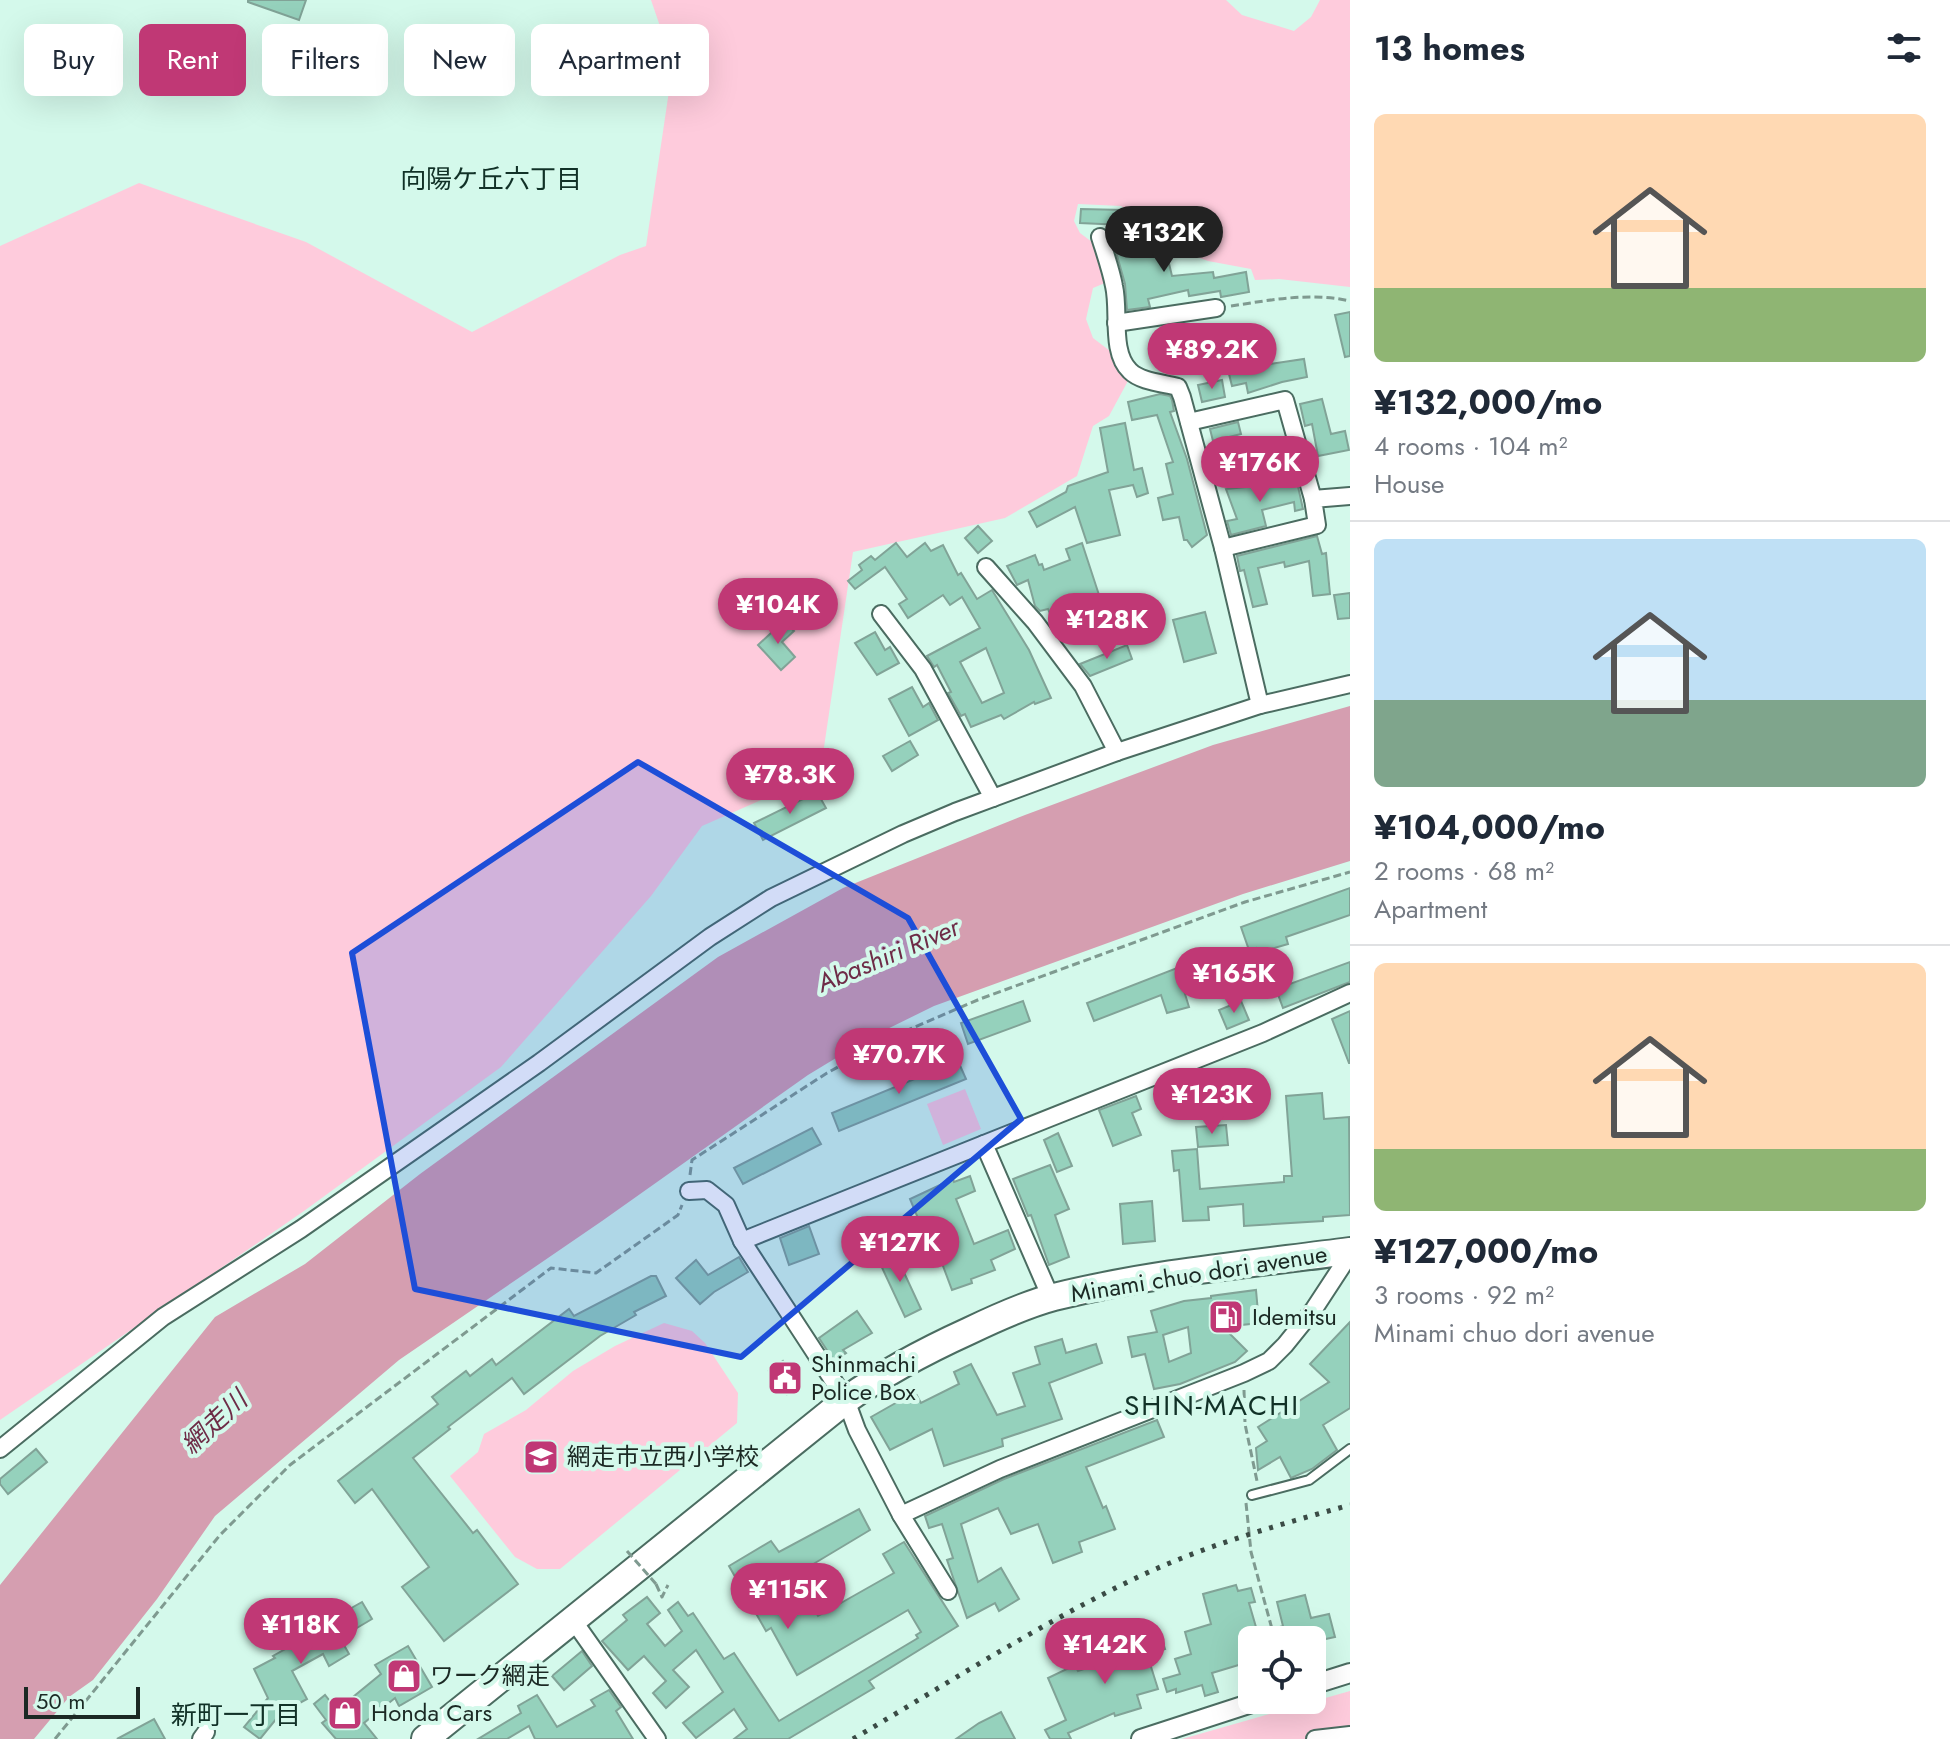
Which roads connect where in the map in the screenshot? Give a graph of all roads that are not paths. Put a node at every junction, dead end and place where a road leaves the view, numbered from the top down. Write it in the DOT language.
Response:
graph roads {
  1 [pos="1100,237"];
  2 [pos="1216,308"];
  3 [pos="1116,323"];
  4 [pos="1189,422"];
  5 [pos="1350,496"];
  6 [pos="1313,499"];
  7 [pos="1223,548"];
  8 [pos="986,567"];
  9 [pos="881,614"];
  10 [pos="1350,684"];
  11 [pos="1260,705"];
  12 [pos="1117,752"];
  13 [pos="993,798"];
  14 [pos="1350,993"];
  15 [pos="984,1144"];
  16 [pos="689,1191"];
  17 [pos="742,1241"];
  18 [pos="1350,1252"];
  19 [pos="1051,1298"];
  20 [pos="846,1400"];
  21 [pos="0,1449"];
  22 [pos="1350,1449"];
  23 [pos="1252,1495"];
  24 [pos="901,1515"];
  25 [pos="948,1591"];
  26 [pos="573,1620"];
  27 [pos="1350,1673"];
  28 [pos="1326,1681"];
  29 [pos="1238,1707"];
  30 [pos="1350,1735"];
  31 [pos="425,1739"];
  32 [pos="657,1739"];
  33 [pos="1141,1739"];
  34 [pos="1315,1739"];
  1 -- 3 [label="street"];
  2 -- 3 [label="street"];
  3 -- 4 [label="street"];
  4 -- 6 [label="street"];
  4 -- 7 [label="street"];
  5 -- 6 [label="street"];
  6 -- 7 [label="street"];
  7 -- 11 [label="street"];
  8 -- 12 [label="street"];
  9 -- 13 [label="street"];
  10 -- 11 [label="street"];
  11 -- 12 [label="street"];
  12 -- 13 [label="street"];
  13 -- 21 [label="street"];
  14 -- 15 [label="street"];
  15 -- 17 [label="street"];
  15 -- 19 [label="street"];
  16 -- 17 [label="street"];
  17 -- 20 [label="street"];
  18 -- 19 [label="highway, Minami chuo dori avenue"];
  18 -- 24 [label="street"];
  19 -- 20 [label="highway, Minami chuo dori avenue"];
  20 -- 24 [label="street"];
  20 -- 26 [label="highway, Minami chuo dori avenue"];
  22 -- 23 [label="lane"];
  24 -- 25 [label="street"];
  26 -- 31 [label="highway, Minami chuo dori avenue"];
  26 -- 32 [label="street"];
  27 -- 28 [label="street"];
  29 -- 33 [label="street"];
  30 -- 34 [label="street"];
}
